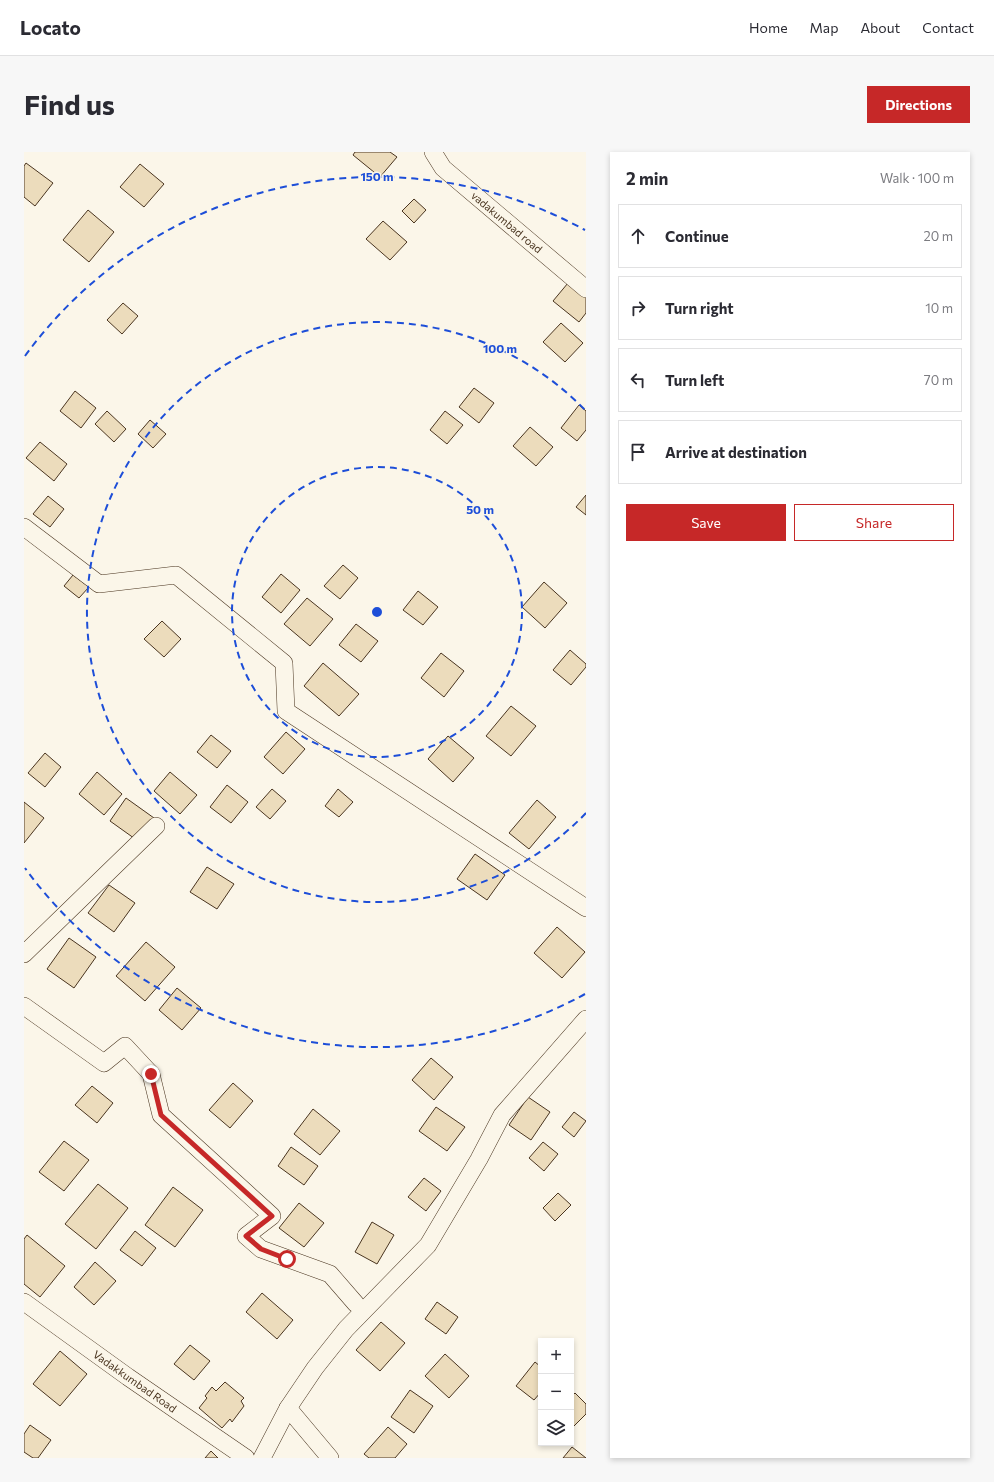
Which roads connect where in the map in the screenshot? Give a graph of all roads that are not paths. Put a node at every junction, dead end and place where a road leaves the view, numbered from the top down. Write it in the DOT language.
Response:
graph roads {
  1 [pos="432,152"];
  2 [pos="586,289"];
  3 [pos="24,527"];
  4 [pos="156,826"];
  5 [pos="586,908"];
  6 [pos="24,954"];
  7 [pos="24,1006"];
  8 [pos="586,1019"];
  9 [pos="24,1302"];
  10 [pos="356,1304"];
  11 [pos="288,1408"];
  12 [pos="246,1458"];
  13 [pos="262,1458"];
  14 [pos="330,1458"];
  1 -- 2 [label="street, vadakumbad road"];
  3 -- 5 [label="street"];
  4 -- 6 [label="street"];
  7 -- 10 [label="street"];
  8 -- 11 [label="street"];
  9 -- 12 [label="street, Vadakkumbad Road"];
  11 -- 13 [label="street"];
  11 -- 14 [label="street"];
}
